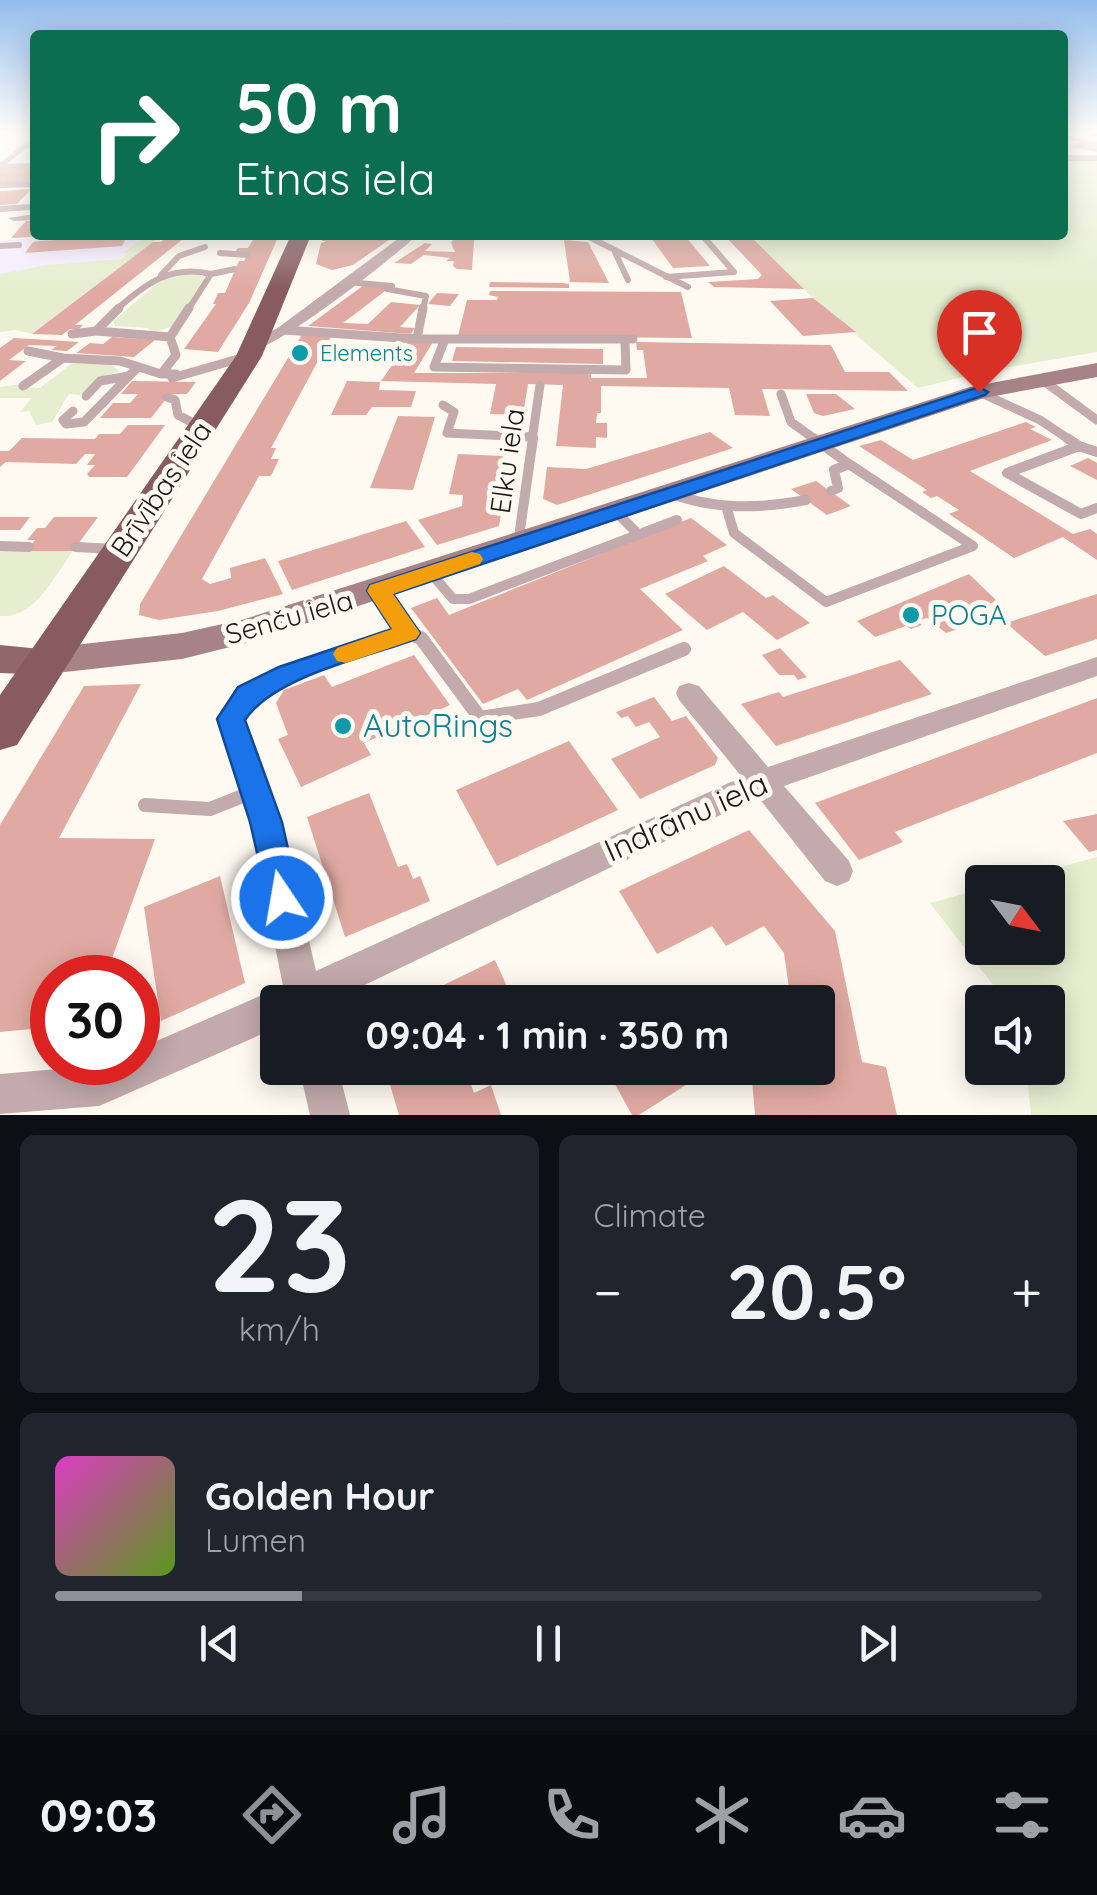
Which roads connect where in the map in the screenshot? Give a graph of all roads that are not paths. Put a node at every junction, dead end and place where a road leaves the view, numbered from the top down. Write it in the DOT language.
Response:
graph roads {
  1 [pos="30,184"];
  2 [pos="0,186"];
  3 [pos="30,199"];
  4 [pos="0,209"];
  5 [pos="30,209"];
  6 [pos="18,213"];
  7 [pos="30,216"];
  8 [pos="0,219"];
  9 [pos="300,240"];
  10 [pos="405,240"];
  11 [pos="596,240"];
  12 [pos="706,240"];
  13 [pos="19,244"];
  14 [pos="0,246"];
  15 [pos="206,247"];
  16 [pos="614,250"];
  17 [pos="220,253"];
  18 [pos="247,254"];
  19 [pos="235,269"];
  20 [pos="211,274"];
  21 [pos="161,275"];
  22 [pos="666,277"];
  23 [pos="628,280"];
  24 [pos="350,284"];
  25 [pos="400,287"];
  26 [pos="688,287"];
  27 [pos="387,290"];
  28 [pos="322,300"];
  29 [pos="278,320"];
  30 [pos="96,331"];
  31 [pos="72,334"];
  32 [pos="170,337"];
  33 [pos="417,339"];
  34 [pos="445,339"];
  35 [pos="28,351"];
  36 [pos="252,352"];
  37 [pos="63,358"];
  38 [pos="1097,370"];
  39 [pos="133,372"];
  40 [pos="161,374"];
  41 [pos="1041,379"];
  42 [pos="540,384"];
  43 [pos="23,386"];
  44 [pos="979,392"];
  45 [pos="781,394"];
  46 [pos="86,396"];
  47 [pos="167,398"];
  48 [pos="443,405"];
  49 [pos="73,410"];
  50 [pos="1097,420"];
  51 [pos="203,428"];
  52 [pos="533,438"];
  53 [pos="821,442"];
  54 [pos="1080,446"];
  55 [pos="1097,452"];
  56 [pos="848,464"];
  57 [pos="831,491"];
  58 [pos="806,500"];
  59 [pos="673,506"];
  60 [pos="1097,508"];
  61 [pos="728,509"];
  62 [pos="615,511"];
  63 [pos="638,534"];
  64 [pos="518,544"];
  65 [pos="0,546"];
  66 [pos="29,547"];
  67 [pos="76,548"];
  68 [pos="120,549"];
  69 [pos="431,573"];
  70 [pos="379,591"];
  71 [pos="407,633"];
  72 [pos="684,649"];
  73 [pos="0,659"];
  74 [pos="47,662"];
  75 [pos="1097,666"];
  76 [pos="689,694"];
  77 [pos="0,732"];
  78 [pos="763,781"];
  79 [pos="145,805"];
  80 [pos="260,807"];
  81 [pos="837,871"];
  82 [pos="291,985"];
  83 [pos="330,985"];
  84 [pos="260,1017"];
  85 [pos="324,1085"];
  86 [pos="0,1094"];
  87 [pos="330,1115"];
  1 -- 2 [label="street"];
  3 -- 6 [label="lane"];
  4 -- 6 [label="lane"];
  5 -- 6 [label="lane"];
  6 -- 7 [label="street"];
  6 -- 8 [label="lane"];
  9 -- 29 [label="highway, Brīvības iela"];
  10 -- 24 [label="street"];
  11 -- 16 [label="lane"];
  12 -- 22 [label="lane"];
  13 -- 14 [label="lane"];
  15 -- 21 [label="lane"];
  16 -- 22 [label="lane"];
  16 -- 23 [label="lane"];
  17 -- 18 [label="lane"];
  19 -- 20 [label="lane"];
  20 -- 21 [label="lane"];
  20 -- 32 [label="lane"];
  21 -- 30 [label="lane"];
  22 -- 26 [label="lane"];
  24 -- 25 [label="lane"];
  24 -- 28 [label="street"];
  27 -- 33 [label="lane"];
  28 -- 29 [label="street"];
  28 -- 29 [label="street"];
  29 -- 33 [label="lane"];
  29 -- 36 [label="highway, Brīvības iela"];
  30 -- 31 [label="lane"];
  30 -- 32 [label="lane"];
  32 -- 40 [label="lane"];
  33 -- 34 [label="lane"];
  34 -- 34 [label="lane"];
  35 -- 37 [label="lane"];
  36 -- 40 [label="lane"];
  36 -- 51 [label="highway, Brīvības iela"];
  37 -- 39 [label="lane"];
  37 -- 43 [label="lane"];
  38 -- 41 [label="main road, Senču iela"];
  39 -- 40 [label="lane"];
  39 -- 46 [label="lane"];
  39 -- 49 [label="lane"];
  41 -- 44 [label="main road, Senču iela"];
  41 -- 50 [label="lane"];
  42 -- 52 [label="lane, Elku iela"];
  44 -- 53 [label="main road, Senču iela"];
  44 -- 54 [label="lane"];
  45 -- 53 [label="lane"];
  47 -- 51 [label="lane"];
  48 -- 52 [label="lane"];
  51 -- 68 [label="highway, Brīvības iela"];
  52 -- 64 [label="lane, Elku iela"];
  53 -- 56 [label="lane"];
  53 -- 59 [label="main road, Senču iela"];
  54 -- 55 [label="lane"];
  54 -- 60 [label="lane"];
  56 -- 57 [label="lane"];
  56 -- 61 [label="lane"];
  58 -- 61 [label="lane"];
  59 -- 61 [label="lane"];
  59 -- 62 [label="main road, Senču iela"];
  59 -- 63 [label="lane"];
  62 -- 63 [label="lane"];
  62 -- 64 [label="main road, Senču iela"];
  63 -- 69 [label="lane"];
  64 -- 69 [label="main road, Senču iela"];
  65 -- 66 [label="lane"];
  67 -- 68 [label="lane"];
  68 -- 74 [label="highway, Brīvības iela"];
  69 -- 70 [label="main road, Senču iela"];
  70 -- 71 [label="lane"];
  70 -- 74 [label="main road, Senču iela"];
  71 -- 72 [label="lane"];
  71 -- 80 [label="lane"];
  73 -- 74 [label="main road"];
  74 -- 77 [label="highway, Brīvības iela"];
  75 -- 78 [label="street, Indrānu iela"];
  76 -- 78 [label="street"];
  78 -- 81 [label="street"];
  78 -- 83 [label="street, Indrānu iela"];
  79 -- 80 [label="lane"];
  80 -- 82 [label="street"];
  84 -- 86 [label="street, Indrānu iela"];
  85 -- 87 [label="street"];
}
